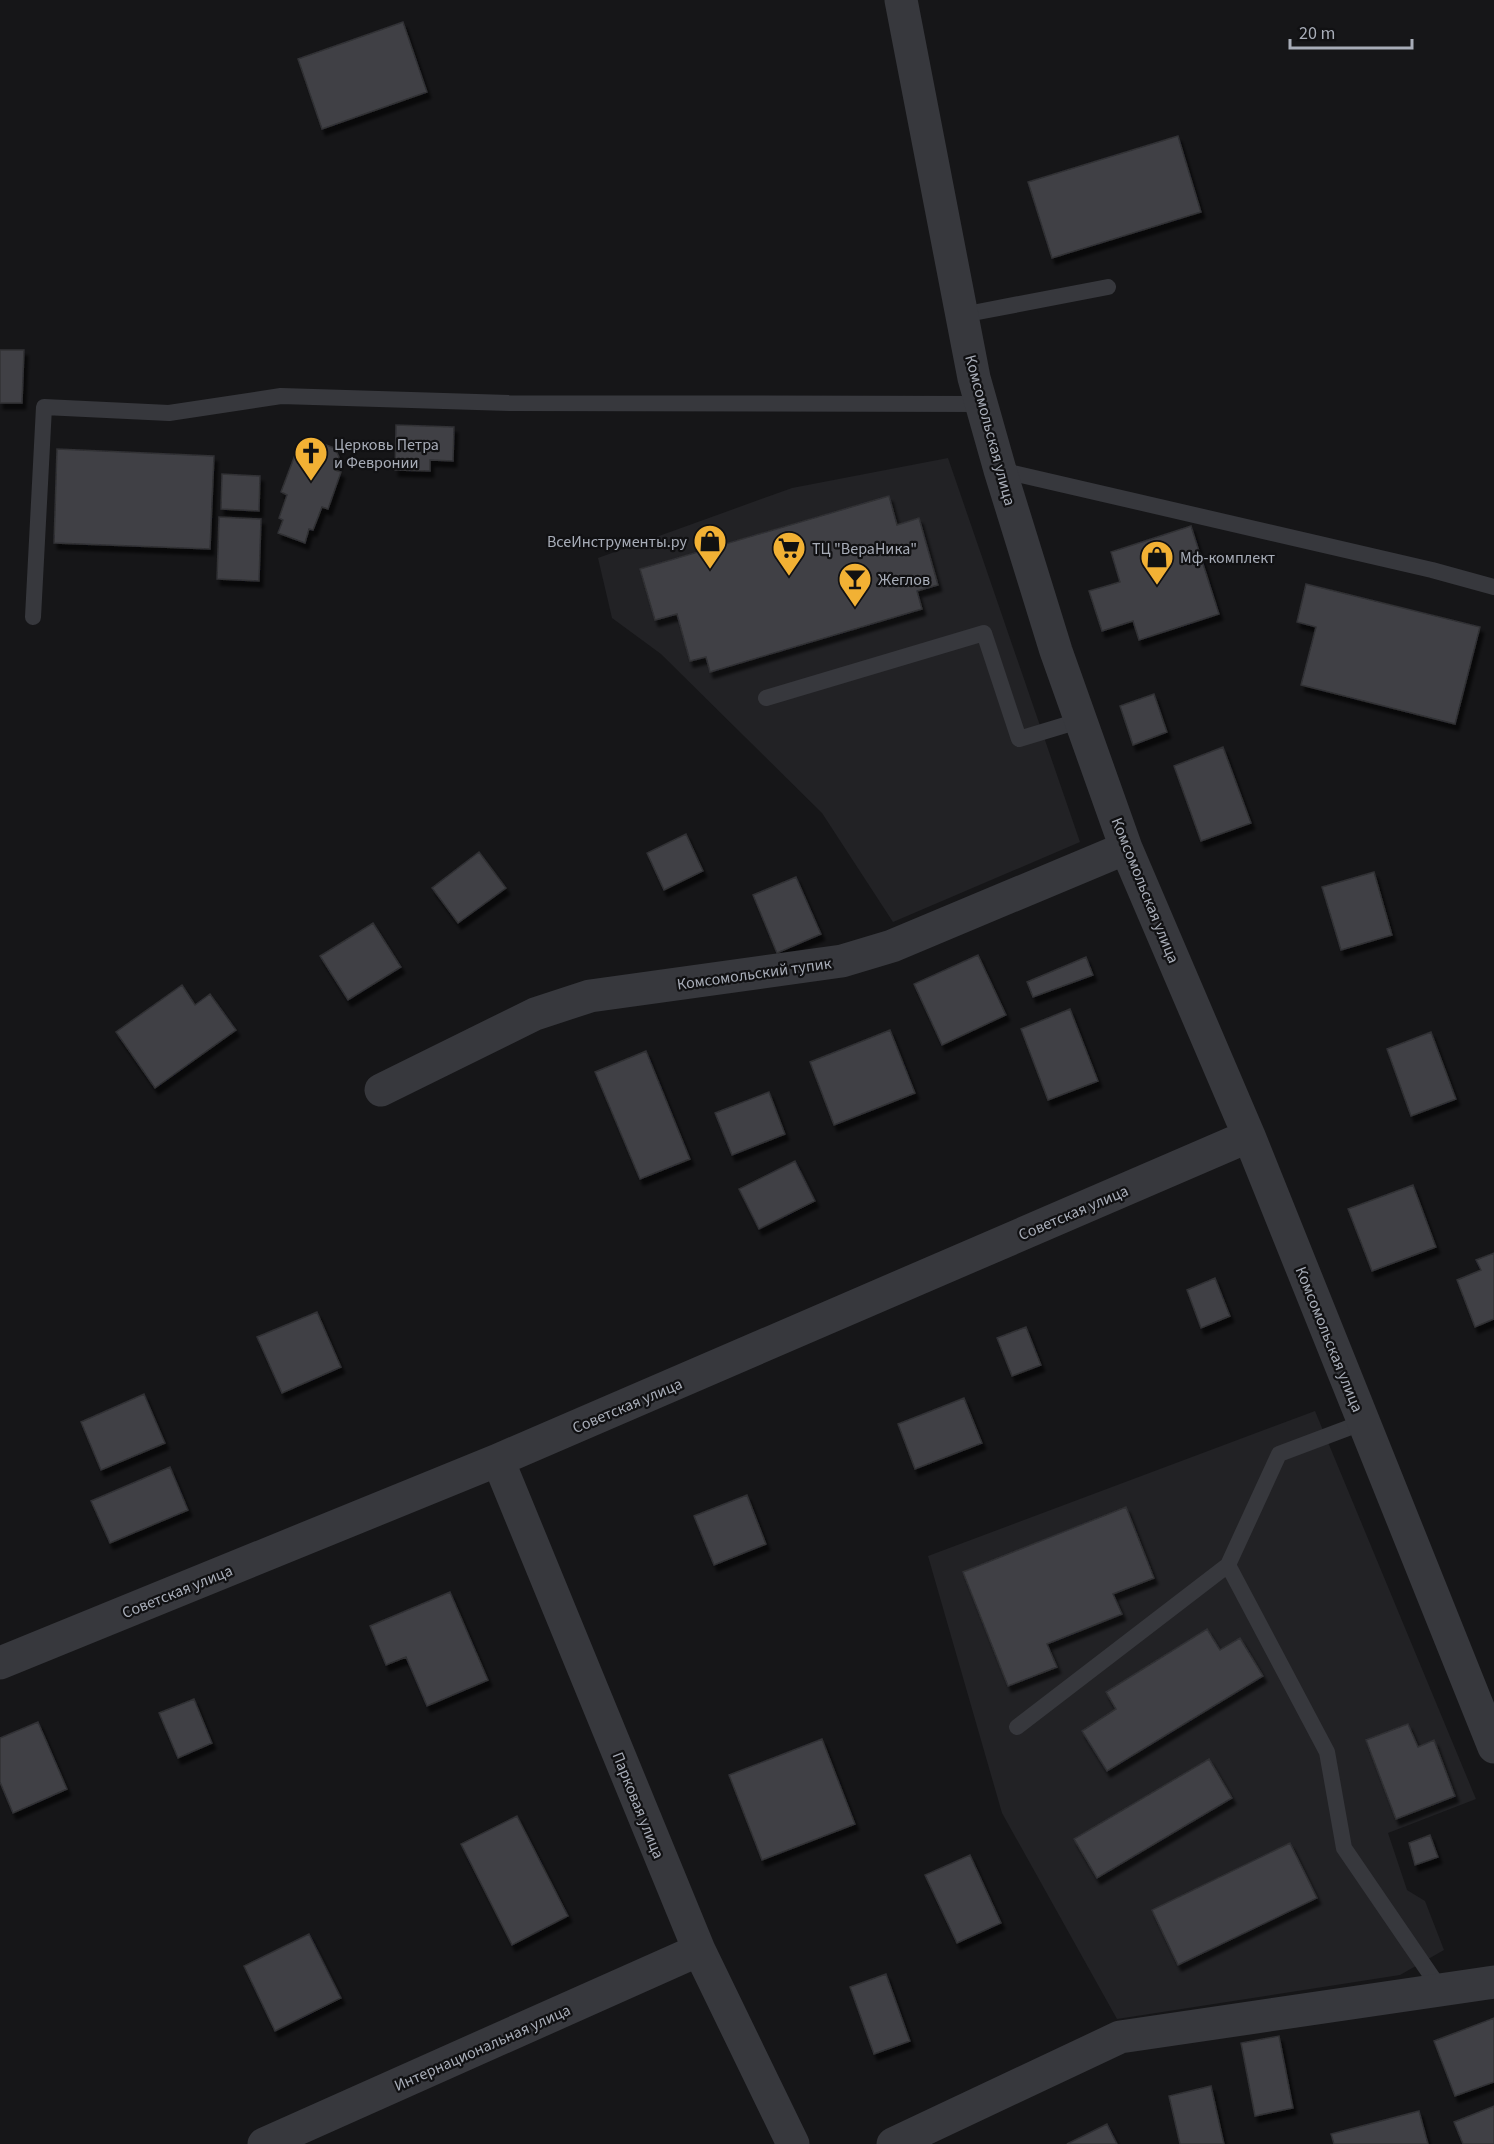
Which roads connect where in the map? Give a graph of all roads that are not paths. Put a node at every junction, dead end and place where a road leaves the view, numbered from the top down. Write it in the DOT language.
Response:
graph roads {
  1 [pos="901,0"];
  2 [pos="1108,287"];
  3 [pos="962,315"];
  4 [pos="981,404"];
  5 [pos="1000,470"];
  6 [pos="1494,587"];
  7 [pos="33,617"];
  8 [pos="766,698"];
  9 [pos="1082,720"];
  10 [pos="1126,848"];
  11 [pos="381,1090"];
  12 [pos="1249,1136"];
  13 [pos="1364,1422"];
  14 [pos="498,1460"];
  15 [pos="1228,1565"];
  16 [pos="0,1663"];
  17 [pos="1017,1727"];
  18 [pos="1494,1747"];
  19 [pos="699,1950"];
  20 [pos="1494,1982"];
  21 [pos="1441,1990"];
  22 [pos="264,2144"];
  23 [pos="793,2144"];
  24 [pos="893,2144"];
  1 -- 3 [label="street, Комсомольская улица"];
  2 -- 3 [label="lane"];
  3 -- 4 [label="street, Комсомольская улица"];
  4 -- 5 [label="street, Комсомольская улица"];
  4 -- 7 [label="lane"];
  5 -- 6 [label="lane"];
  5 -- 9 [label="street, Комсомольская улица"];
  8 -- 9 [label="lane"];
  9 -- 10 [label="street, Комсомольская улица"];
  10 -- 11 [label="street, Комсомольский тупик"];
  10 -- 12 [label="street, Комсомольская улица"];
  12 -- 13 [label="street, Комсомольская улица"];
  12 -- 14 [label="street, Советская улица"];
  13 -- 15 [label="lane"];
  13 -- 18 [label="street, Комсомольская улица"];
  14 -- 16 [label="street, Советская улица"];
  14 -- 19 [label="street, Парковая улица"];
  15 -- 17 [label="lane"];
  15 -- 21 [label="lane"];
  19 -- 22 [label="street, Интернациональная улица"];
  19 -- 23 [label="street, Парковая улица"];
  20 -- 21 [label="street"];
  21 -- 24 [label="street"];
}
